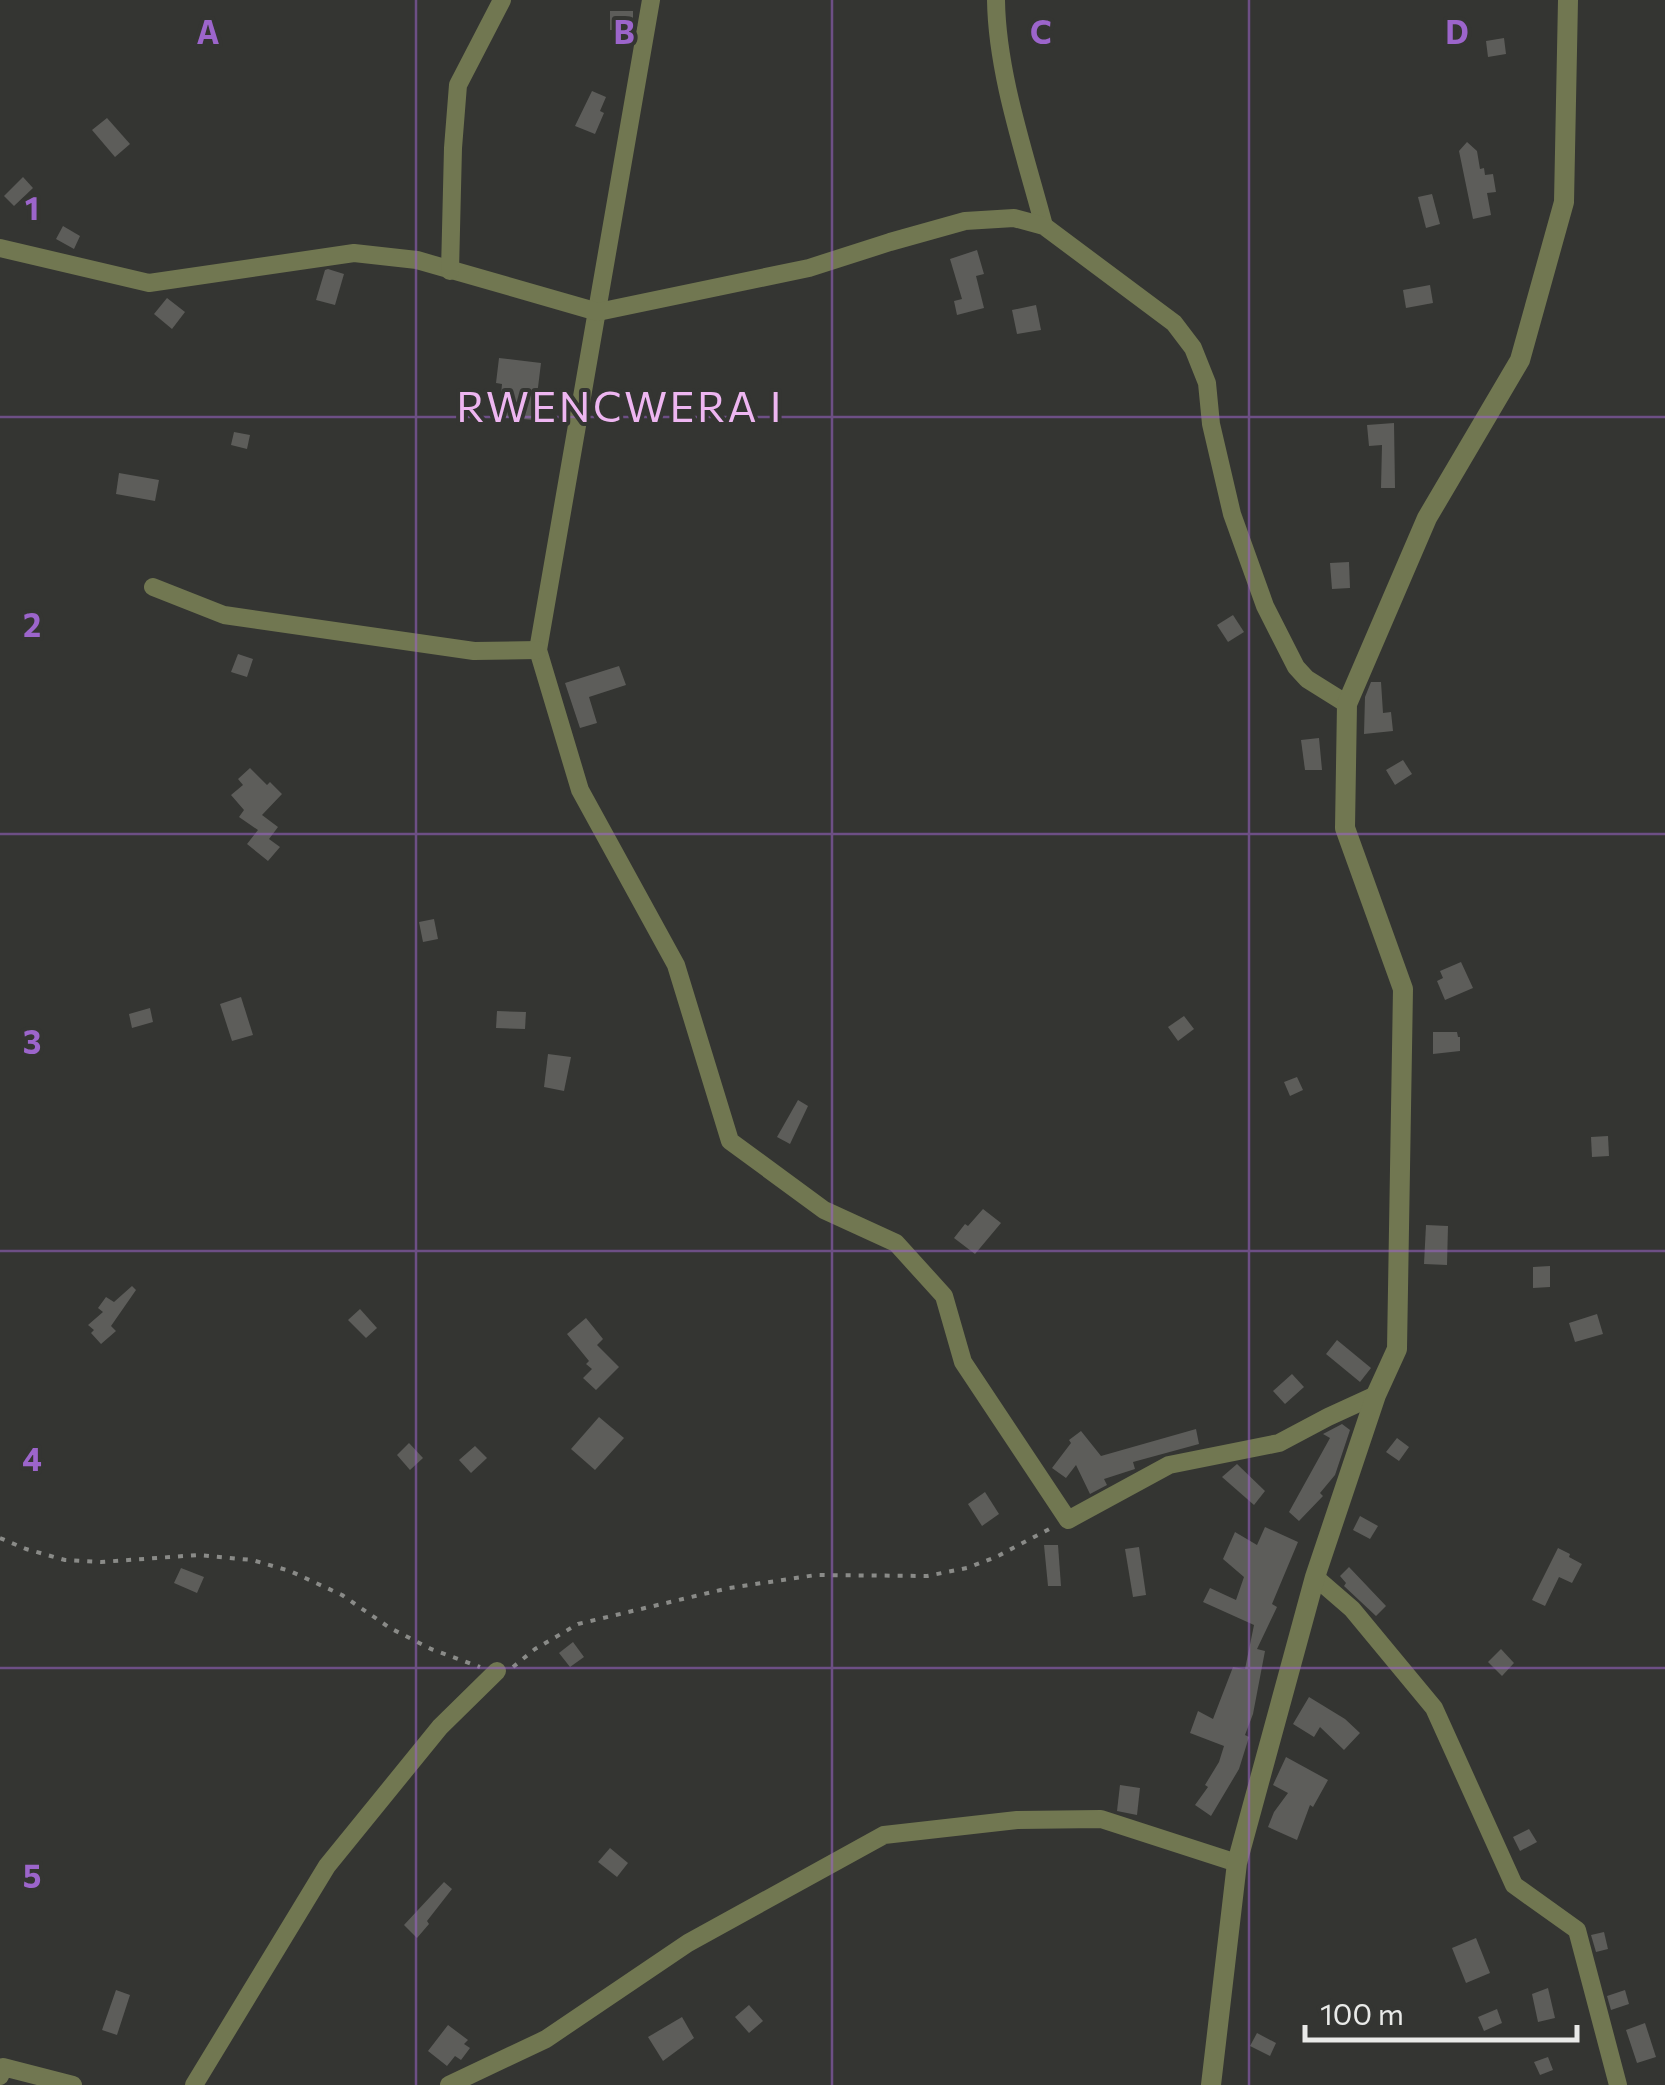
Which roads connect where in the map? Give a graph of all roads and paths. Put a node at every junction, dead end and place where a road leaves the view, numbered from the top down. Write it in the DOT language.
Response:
graph roads {
  1 [pos="502,0"];
  2 [pos="652,0"];
  3 [pos="996,0"];
  4 [pos="1568,0"];
  5 [pos="1044,226"];
  6 [pos="0,248"];
  7 [pos="450,271"];
  8 [pos="598,312"];
  9 [pos="153,588"];
  10 [pos="538,650"];
  11 [pos="1348,704"];
  12 [pos="1376,1395"];
  13 [pos="1068,1520"];
  14 [pos="0,1538"];
  15 [pos="1315,1577"];
  16 [pos="497,1671"];
  17 [pos="1237,1863"];
  18 [pos="0,2076"];
  19 [pos="73,2085"];
  20 [pos="194,2085"];
  21 [pos="449,2085"];
  22 [pos="1211,2085"];
  23 [pos="1618,2085"];
  1 -- 7 [label="street"];
  2 -- 8 [label="street"];
  3 -- 5 [label="street"];
  4 -- 11 [label="street"];
  5 -- 8 [label="street"];
  5 -- 11 [label="street"];
  6 -- 7 [label="street"];
  7 -- 8 [label="street"];
  8 -- 10 [label="street"];
  9 -- 10 [label="street"];
  10 -- 13 [label="street"];
  11 -- 12 [label="street"];
  12 -- 13 [label="street"];
  12 -- 15 [label="street"];
  13 -- 16 [label="path"];
  14 -- 16 [label="path"];
  15 -- 17 [label="street"];
  15 -- 23 [label="street"];
  16 -- 20 [label="street"];
  17 -- 21 [label="street"];
  17 -- 22 [label="street"];
  18 -- 19 [label="street"];
}
